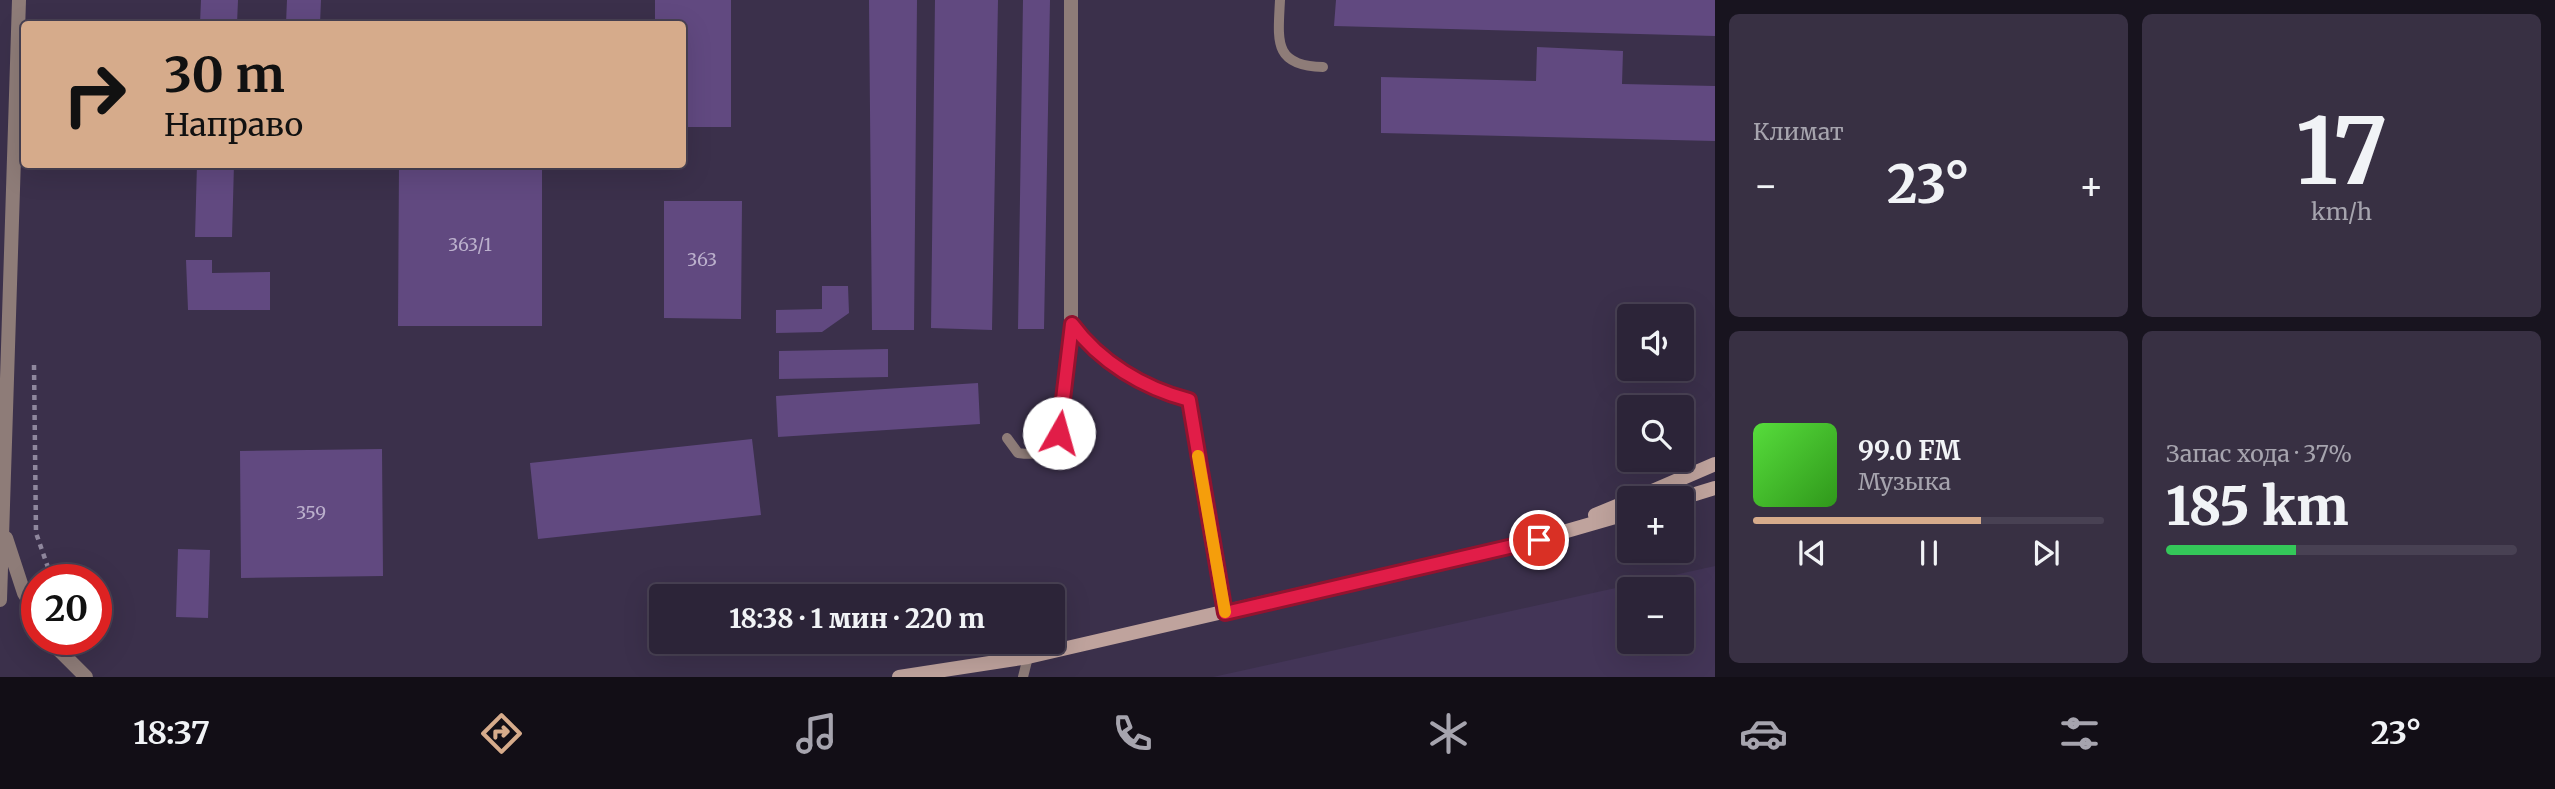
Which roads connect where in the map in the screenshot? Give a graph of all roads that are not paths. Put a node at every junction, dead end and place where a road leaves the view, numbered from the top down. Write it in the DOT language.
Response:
graph roads {
  1 [pos="19,0"];
  2 [pos="1071,0"];
  3 [pos="1280,0"];
  4 [pos="1323,67"];
  5 [pos="4,308"];
  6 [pos="1072,324"];
  7 [pos="1007,438"];
  8 [pos="1715,464"];
  9 [pos="1664,486"];
  10 [pos="1715,488"];
  11 [pos="1694,494"];
  12 [pos="1617,506"];
  13 [pos="1617,517"];
  14 [pos="2,528"];
  15 [pos="1539,540"];
  16 [pos="21,584"];
  17 [pos="0,600"];
  18 [pos="1225,613"];
  19 [pos="63,655"];
  20 [pos="1028,657"];
  21 [pos="86,677"];
  22 [pos="899,677"];
  23 [pos="1023,677"];
  1 -- 5 [label="street"];
  2 -- 6 [label="street"];
  3 -- 4 [label="lane"];
  5 -- 14 [label="street"];
  6 -- 7 [label="lane"];
  6 -- 18 [label="street"];
  8 -- 9 [label="main road"];
  10 -- 11 [label="main road"];
  12 -- 15 [label="main road"];
  13 -- 15 [label="main road"];
  14 -- 16 [label="street"];
  14 -- 17 [label="street"];
  15 -- 18 [label="main road"];
  18 -- 20 [label="main road"];
  19 -- 21 [label="street"];
  20 -- 22 [label="main road"];
  20 -- 23 [label="lane"];
}
